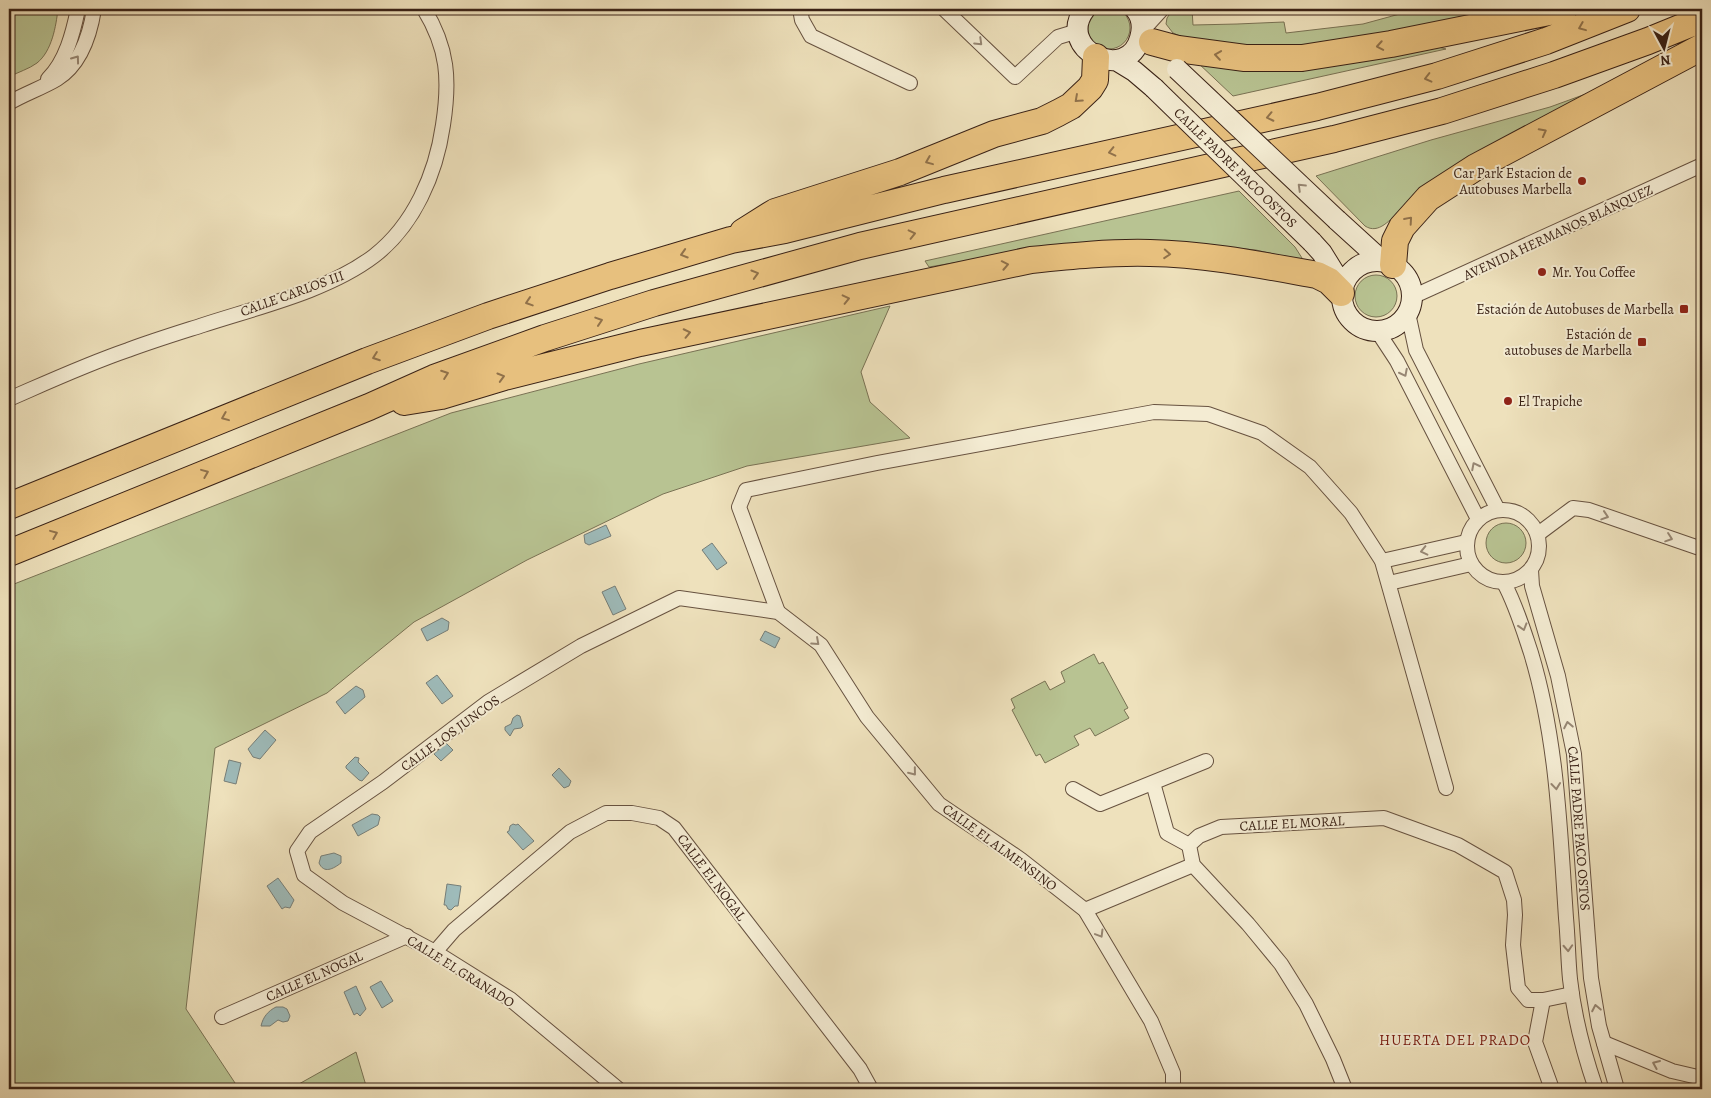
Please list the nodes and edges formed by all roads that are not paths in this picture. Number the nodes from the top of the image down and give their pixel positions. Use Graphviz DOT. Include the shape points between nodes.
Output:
graph roads {
  1 [pos="78,9"];
  2 [pos="94,9"];
  3 [pos="424,9"];
  4 [pos="800,9"];
  5 [pos="944,9"];
  6 [pos="1135,9"];
  7 [pos="1162,9"];
  8 [pos="1564,9"];
  9 [pos="1627,9"];
  10 [pos="1081,16"];
  11 [pos="1702,19"];
  12 [pos="74,26"];
  13 [pos="89,33"];
  14 [pos="1147,36"];
  15 [pos="1702,47"];
  16 [pos="1106,58"];
  17 [pos="910,82"];
  18 [pos="38,88"];
  19 [pos="9,103"];
  20 [pos="1702,165"];
  21 [pos="731,240"];
  22 [pos="1387,263"];
  23 [pos="1342,290"];
  24 [pos="1410,305"];
  25 [pos="1378,332"];
  26 [pos="9,399"];
  27 [pos="369,407"];
  28 [pos="9,506"];
  29 [pos="1498,510"];
  30 [pos="1478,519"];
  31 [pos="1538,534"];
  32 [pos="1466,542"];
  33 [pos="1702,549"];
  34 [pos="9,553"];
  35 [pos="1382,561"];
  36 [pos="1471,564"];
  37 [pos="1531,570"];
  38 [pos="1389,583"];
  39 [pos="1504,583"];
  40 [pos="679,598"];
  41 [pos="778,612"];
  42 [pos="1206,761"];
  43 [pos="1153,783"];
  44 [pos="1446,788"];
  45 [pos="1073,789"];
  46 [pos="1189,845"];
  47 [pos="1192,865"];
  48 [pos="343,903"];
  49 [pos="1085,910"];
  50 [pos="407,936"];
  51 [pos="435,952"];
  52 [pos="1572,994"];
  53 [pos="1543,1000"];
  54 [pos="222,1017"];
  55 [pos="1604,1043"];
  56 [pos="1702,1078"];
  57 [pos="618,1089"];
  58 [pos="871,1089"];
  59 [pos="1173,1089"];
  60 [pos="1345,1089"];
  61 [pos="1552,1089"];
  62 [pos="1596,1089"];
  63 [pos="1618,1089"];
  1 -- 12 [label="street"];
  2 -- 13 [label="street"];
  3 -- 26 [label="street, CALLE CARLOS III" via="443,47 446,68 441,140 422,195 413,212 386,245 353,270 310,289 127,350"];
  4 -- 17 [label="street" via="811,36"];
  5 -- 10 [label="street, one-way" via="1015,77"];
  6 -- 14 [label="main road"];
  7 -- 14 [label="street"];
  8 -- 14 [label="highway, one-way" via="1391,44 1302,58 1245,58 1178,49"];
  9 -- 21 [label="highway, one-way" via="1546,42 1437,76 1317,107"];
  10 -- 16 [label="main road, CALLE PADRE PACO OSTOS" via="1081,42 1087,50"];
  27 -- 11 [label="highway, one-way" via="434,378 654,303 869,244 1334,139 1442,111 1554,76"];
  12 -- 13 [label="street" via="81,35"];
  12 -- 18 [label="street" via="61,62"];
  18 -- 13 [label="street, one-way" via="58,78 72,65"];
  14 -- 16 [label="main road" via="1126,56"];
  22 -- 14 [label="main road, one-way, bridge" via="1177,69"];
  22 -- 15 [label="highway, one-way" via="1402,227 1428,198 1476,167"];
  16 -- 21 [label="highway, one-way" via="1090,88 1071,106 1042,121 994,134 900,172 775,212"];
  16 -- 23 [label="main road, CALLE PADRE PACO OSTOS, bridge" via="1134,71 1154,88 1312,242 1322,253"];
  18 -- 19 [label="street"];
  20 -- 24 [label="street, AVENIDA HERMANOS BLÁNQUEZ"];
  21 -- 28 [label="highway, one-way" via="479,319 247,408"];
  22 -- 23 [label="main road" via="1360,265 1344,281"];
  22 -- 24 [label="main road" via="1402,272 1408,281"];
  23 -- 25 [label="main road" via="1342,305 1347,316 1360,328"];
  27 -- 23 [label="highway, one-way" via="440,396 640,343 1031,260 1149,253 1222,258 1317,275"];
  24 -- 25 [label="main road" via="1400,323"];
  29 -- 24 [label="street, one-way" via="1416,350"];
  25 -- 30 [label="street, one-way" via="1397,361"];
  34 -- 27 [label="highway, one-way"];
  29 -- 30 [label="street"];
  29 -- 31 [label="street" via="1513,510 1526,517"];
  30 -- 32 [label="street"];
  31 -- 33 [label="street, one-way" via="1574,508 1589,510"];
  31 -- 37 [label="street" via="1538,559"];
  32 -- 35 [label="street, one-way"];
  32 -- 36 [label="street"];
  35 -- 38 [label="street"];
  35 -- 41 [label="street" via="1351,513 1310,467 1262,433 1208,414 1154,412 746,490 739,507"];
  36 -- 38 [label="street"];
  36 -- 39 [label="street" via="1485,578"];
  37 -- 39 [label="street"];
  55 -- 37 [label="street, CALLE PADRE PACO OSTOS, one-way" via="1591,978 1574,754 1558,676 1532,586"];
  38 -- 44 [label="street"];
  39 -- 52 [label="street, CALLE PADRE PACO OSTOS, one-way" via="1521,620 1549,730"];
  40 -- 41 [label="street, CALLE EL ALMENSINO"];
  40 -- 48 [label="street, CALLE LOS JUNCOS" via="581,646 488,702 383,782 310,832 297,851 304,875"];
  41 -- 49 [label="street, CALLE EL ALMENSINO, one-way" via="821,645 867,717 939,804 1020,858"];
  42 -- 43 [label="street"];
  43 -- 45 [label="street" via="1100,804"];
  43 -- 46 [label="street" via="1167,833"];
  46 -- 47 [label="street"];
  46 -- 53 [label="street, CALLE EL MORAL" via="1221,827 1384,818 1458,845 1505,872 1514,900 1513,945 1518,988 1528,1000"];
  47 -- 49 [label="street"];
  47 -- 60 [label="street" via="1281,964 1306,1004"];
  48 -- 50 [label="street, CALLE EL GRANADO"];
  49 -- 59 [label="street, CALLE EL ALMENSINO, one-way" via="1151,1020 1173,1073"];
  50 -- 51 [label="street, CALLE EL GRANADO"];
  50 -- 54 [label="street, CALLE EL NOGAL"];
  51 -- 57 [label="street, CALLE EL GRANADO" via="510,999"];
  51 -- 58 [label="street, CALLE EL NOGAL" via="454,930 570,832 606,813 659,818 674,828 860,1069"];
  52 -- 53 [label="street"];
  52 -- 62 [label="street, CALLE PADRE PACO OSTOS"];
  53 -- 61 [label="street" via="1535,1042"];
  56 -- 55 [label="street, one-way" via="1672,1071"];
  55 -- 63 [label="street, CALLE PADRE PACO OSTOS"];
}
